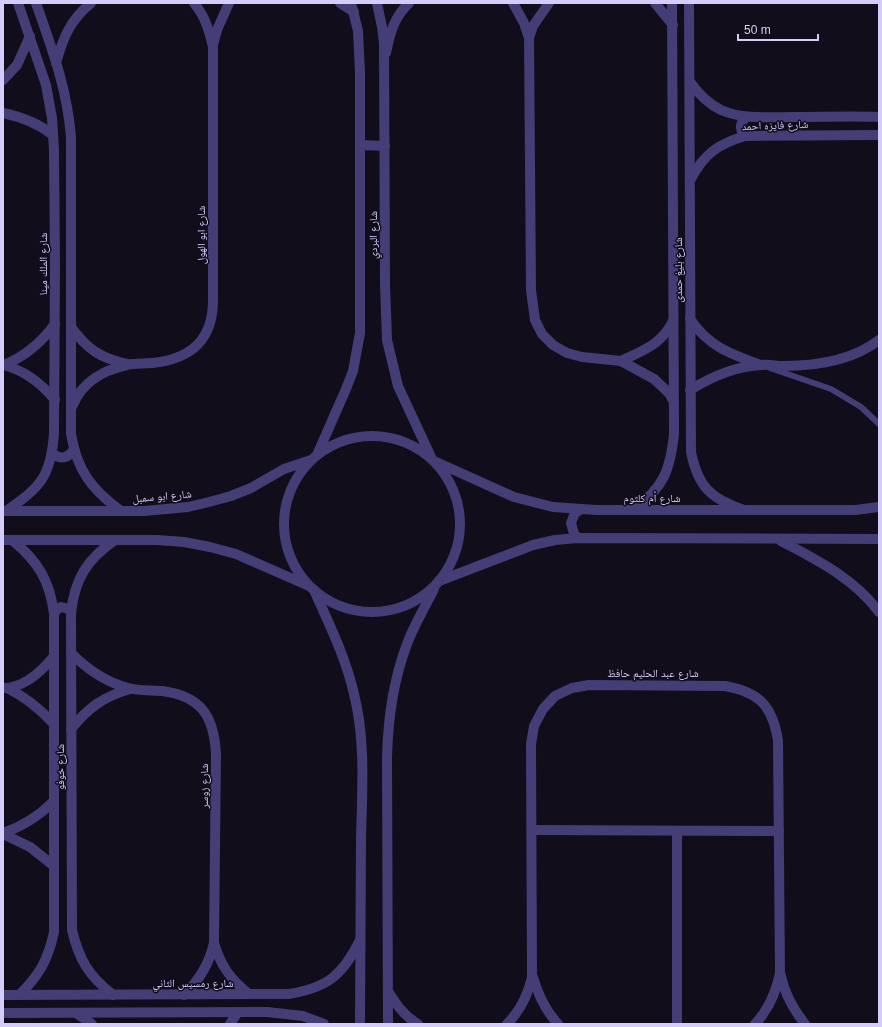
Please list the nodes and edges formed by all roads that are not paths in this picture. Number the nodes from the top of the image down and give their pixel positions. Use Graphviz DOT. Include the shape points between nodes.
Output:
graph roads {
  1 [pos="18,3"];
  2 [pos="36,3"];
  3 [pos="90,3"];
  4 [pos="194,3"];
  5 [pos="229,3"];
  6 [pos="340,3"];
  7 [pos="377,3"];
  8 [pos="409,3"];
  9 [pos="513,3"];
  10 [pos="549,3"];
  11 [pos="655,3"];
  12 [pos="672,3"];
  13 [pos="697,3"];
  14 [pos="690,7"];
  15 [pos="352,8"];
  16 [pos="672,25"];
  17 [pos="30,36"];
  18 [pos="529,38"];
  19 [pos="213,46"];
  20 [pos="385,60"];
  21 [pos="56,63"];
  22 [pos="3,80"];
  23 [pos="690,82"];
  24 [pos="3,113"];
  25 [pos="877,115"];
  26 [pos="746,116"];
  27 [pos="53,135"];
  28 [pos="879,135"];
  29 [pos="745,136"];
  30 [pos="360,145"];
  31 [pos="385,146"];
  32 [pos="690,181"];
  33 [pos="673,217"];
  34 [pos="690,217"];
  35 [pos="690,319"];
  36 [pos="673,321"];
  37 [pos="54,324"];
  38 [pos="71,326"];
  39 [pos="879,340"];
  40 [pos="621,361"];
  41 [pos="4,365"];
  42 [pos="129,365"];
  43 [pos="761,365"];
  44 [pos="690,390"];
  45 [pos="55,400"];
  46 [pos="674,402"];
  47 [pos="71,411"];
  48 [pos="879,424"];
  49 [pos="674,434"];
  50 [pos="690,434"];
  51 [pos="74,449"];
  52 [pos="53,454"];
  53 [pos="315,457"];
  54 [pos="433,459"];
  55 [pos="879,507"];
  56 [pos="580,510"];
  57 [pos="634,510"];
  58 [pos="744,510"];
  59 [pos="4,511"];
  60 [pos="121,511"];
  61 [pos="578,538"];
  62 [pos="879,539"];
  63 [pos="8,540"];
  64 [pos="114,540"];
  65 [pos="779,540"];
  66 [pos="437,583"];
  67 [pos="313,589"];
  68 [pos="879,612"];
  69 [pos="54,614"];
  70 [pos="71,614"];
  71 [pos="71,653"];
  72 [pos="54,656"];
  73 [pos="5,688"];
  74 [pos="130,689"];
  75 [pos="54,724"];
  76 [pos="71,729"];
  77 [pos="54,801"];
  78 [pos="532,830"];
  79 [pos="677,831"];
  80 [pos="779,831"];
  81 [pos="3,833"];
  82 [pos="54,866"];
  83 [pos="54,914"];
  84 [pos="72,914"];
  85 [pos="360,940"];
  86 [pos="214,943"];
  87 [pos="780,973"];
  88 [pos="532,977"];
  89 [pos="388,991"];
  90 [pos="249,994"];
  91 [pos="266,994"];
  92 [pos="3,995"];
  93 [pos="18,995"];
  94 [pos="113,995"];
  95 [pos="184,995"];
  96 [pos="238,1012"];
  97 [pos="267,1012"];
  98 [pos="3,1013"];
  99 [pos="76,1013"];
  100 [pos="92,1024"];
  101 [pos="230,1024"];
  102 [pos="324,1024"];
  103 [pos="360,1024"];
  104 [pos="388,1024"];
  105 [pos="418,1024"];
  106 [pos="507,1024"];
  107 [pos="558,1024"];
  108 [pos="677,1024"];
  109 [pos="755,1024"];
  110 [pos="805,1024"];
  1 -- 17 [label="street, شارع الملك مينا"];
  2 -- 21 [label="street"];
  3 -- 21 [label="street" via="70,26"];
  4 -- 19 [label="street, شارع ابو الهول" via="204,17"];
  5 -- 19 [label="street, شارع ابو الهول"];
  6 -- 15 [label="street"];
  7 -- 20 [label="street, شارع البردي"];
  8 -- 20 [label="street" via="396,19"];
  9 -- 18 [label="street"];
  10 -- 18 [label="street"];
  11 -- 16 [label="street"];
  12 -- 16 [label="street, شارع بليغ حمدى"];
  13 -- 14 [label="street"];
  14 -- 23 [label="street, شارع بليغ حمدى"];
  15 -- 30 [label="street, شارع البردي" via="359,49"];
  16 -- 33 [label="street, شارع بليغ حمدى"];
  17 -- 22 [label="street" via="18,65"];
  17 -- 27 [label="street, شارع الملك مينا" via="50,102"];
  18 -- 40 [label="street" via="531,290 535,320 542,334 553,345 567,353 582,358"];
  19 -- 42 [label="street, شارع ابو الهول" via="213,306 210,325 204,338 182,356 169,361"];
  20 -- 31 [label="street, شارع البردي"];
  21 -- 38 [label="street" via="66,99 71,137"];
  23 -- 26 [label="street, شارع فايزه احمد" via="698,93 720,110"];
  23 -- 32 [label="street, شارع بليغ حمدى"];
  24 -- 27 [label="street" via="29,120 44,127"];
  25 -- 26 [label="street, شارع فايزه احمد"];
  26 -- 29 [label="street" via="741,128"];
  27 -- 37 [label="street, شارع الملك مينا"];
  28 -- 29 [label="street, شارع فايزه احمد"];
  29 -- 32 [label="street, شارع فايزه احمد" via="718,147 706,156"];
  30 -- 31 [label="street"];
  30 -- 53 [label="street, شارع البردي" via="360,333 353,371"];
  31 -- 54 [label="street, شارع البردي" via="385,285 388,340 398,386"];
  32 -- 34 [label="street, شارع بليغ حمدى"];
  33 -- 34 [label="street"];
  33 -- 36 [label="street, شارع بليغ حمدى"];
  34 -- 35 [label="street, شارع بليغ حمدى"];
  35 -- 43 [label="street" via="698,330 717,346"];
  35 -- 44 [label="street, شارع بليغ حمدى"];
  36 -- 40 [label="street" via="669,330 656,344"];
  36 -- 46 [label="street, شارع بليغ حمدى"];
  37 -- 41 [label="street" via="38,344"];
  37 -- 45 [label="street, شارع الملك مينا"];
  38 -- 42 [label="street, شارع ابو الهول" via="81,341 95,353 111,361"];
  38 -- 47 [label="street"];
  39 -- 43 [label="street" via="849,357 828,362"];
  40 -- 46 [label="street" via="654,379 669,393"];
  41 -- 45 [label="street" via="38,382"];
  42 -- 47 [label="street, شارع ابو الهول" via="98,375 77,396"];
  43 -- 44 [label="street" via="725,373"];
  43 -- 48 [label="lane" via="831,389 861,407"];
  44 -- 50 [label="street, شارع بليغ حمدى"];
  45 -- 52 [label="street, شارع الملك مينا"];
  46 -- 49 [label="street, شارع بليغ حمدى"];
  47 -- 51 [label="street"];
  49 -- 50 [label="street" via="680,438"];
  49 -- 57 [label="street, شارع بليغ حمدى" via="668,468 660,485"];
  50 -- 58 [label="street, شارع بليغ حمدى" via="694,469 702,483 713,496 728,505"];
  51 -- 52 [label="street" via="70,455 63,458"];
  51 -- 60 [label="street" via="78,463 95,489"];
  52 -- 59 [label="street, شارع الملك مينا" via="42,481 32,492"];
  53 -- 54 [label="street" via="348,439 375,435 396,438 415,446"];
  53 -- 60 [label="street, شارع ابو سمبل" via="284,469 251,488 209,502 167,510"];
  53 -- 67 [label="street" via="300,474 290,493 285,512 285,533 289,553 298,571"];
  54 -- 56 [label="street, شارع أم كلثوم" via="514,497 553,508"];
  54 -- 66 [label="street" via="453,488 460,520 455,552"];
  55 -- 58 [label="street, شارع أم كلثوم" via="855,510"];
  56 -- 57 [label="street, شارع أم كلثوم"];
  56 -- 61 [label="street" via="571,523"];
  57 -- 58 [label="street, شارع أم كلثوم"];
  59 -- 60 [label="street, شارع ابو سمبل"];
  61 -- 65 [label="street"];
  61 -- 66 [label="street" via="533,545"];
  62 -- 65 [label="street"];
  63 -- 64 [label="street"];
  63 -- 69 [label="street, شارع خوفو" via="34,560 42,572 50,592"];
  64 -- 67 [label="street" via="157,540 210,547 261,564"];
  64 -- 70 [label="street, شارع خوفو" via="97,554 83,571 77,584"];
  65 -- 68 [label="street" via="839,573"];
  66 -- 67 [label="street" via="421,597 404,606 386,611 366,612 330,601"];
  66 -- 89 [label="street" via="407,644 396,678 389,717"];
  67 -- 85 [label="street" via="348,671 359,718 362,742"];
  69 -- 70 [label="street" via="59,608 64,607 69,609"];
  69 -- 72 [label="street, شارع خوفو"];
  70 -- 71 [label="street, شارع خوفو"];
  71 -- 74 [label="street, شارع زوسر" via="98,676"];
  71 -- 76 [label="street, شارع خوفو"];
  72 -- 73 [label="street" via="35,676 23,683"];
  72 -- 75 [label="street, شارع خوفو"];
  73 -- 75 [label="street" via="33,703"];
  74 -- 76 [label="street, شارع زوسر" via="112,694 97,703"];
  74 -- 86 [label="street, شارع زوسر" via="162,691 191,700 201,708 213,729 216,754"];
  75 -- 77 [label="street, شارع خوفو"];
  76 -- 84 [label="street, شارع خوفو"];
  77 -- 81 [label="street" via="30,821"];
  77 -- 82 [label="street, شارع خوفو"];
  78 -- 79 [label="street"];
  78 -- 80 [label="street, شارع عبد الحليم حافظ" via="531,744 534,726 543,709 555,696 589,684 725,686 742,689 756,697 768,709 776,724"];
  78 -- 88 [label="street, شارع عبد الحليم حافظ"];
  79 -- 80 [label="street"];
  79 -- 108 [label="street"];
  80 -- 87 [label="street, شارع عبد الحليم حافظ"];
  81 -- 82 [label="street" via="30,846"];
  82 -- 83 [label="street, شارع خوفو"];
  83 -- 84 [label="street" via="65,917"];
  83 -- 93 [label="street, شارع خوفو" via="54,932 46,960 30,985"];
  84 -- 94 [label="street, شارع خوفو" via="72,930 82,960 90,974"];
  85 -- 91 [label="street, شارع رمسيس الثاني" via="352,957 340,972 324,984 307,991"];
  85 -- 103 [label="street"];
  86 -- 90 [label="street, شارع زوسر" via="227,972"];
  86 -- 95 [label="street, شارع زوسر" via="211,958 204,972"];
  87 -- 109 [label="street, شارع عبد الحليم حافظ" via="772,1002"];
  87 -- 110 [label="street, شارع عبد الحليم حافظ" via="789,1001"];
  88 -- 106 [label="street, شارع عبد الحليم حافظ" via="523,1004"];
  88 -- 107 [label="street, شارع عبد الحليم حافظ" via="542,1003"];
  89 -- 104 [label="street"];
  89 -- 105 [label="street" via="398,1007"];
  90 -- 91 [label="street, شارع رمسيس الثاني"];
  90 -- 95 [label="street, شارع رمسيس الثاني"];
  91 -- 97 [label="street" via="272,1001"];
  92 -- 93 [label="street, شارع رمسيس الثاني"];
  93 -- 94 [label="street, شارع رمسيس الثاني"];
  94 -- 95 [label="street, شارع رمسيس الثاني"];
  96 -- 97 [label="street"];
  96 -- 99 [label="street"];
  96 -- 101 [label="street"];
  97 -- 102 [label="street" via="303,1016"];
  98 -- 99 [label="street"];
  99 -- 100 [label="street"];
}
